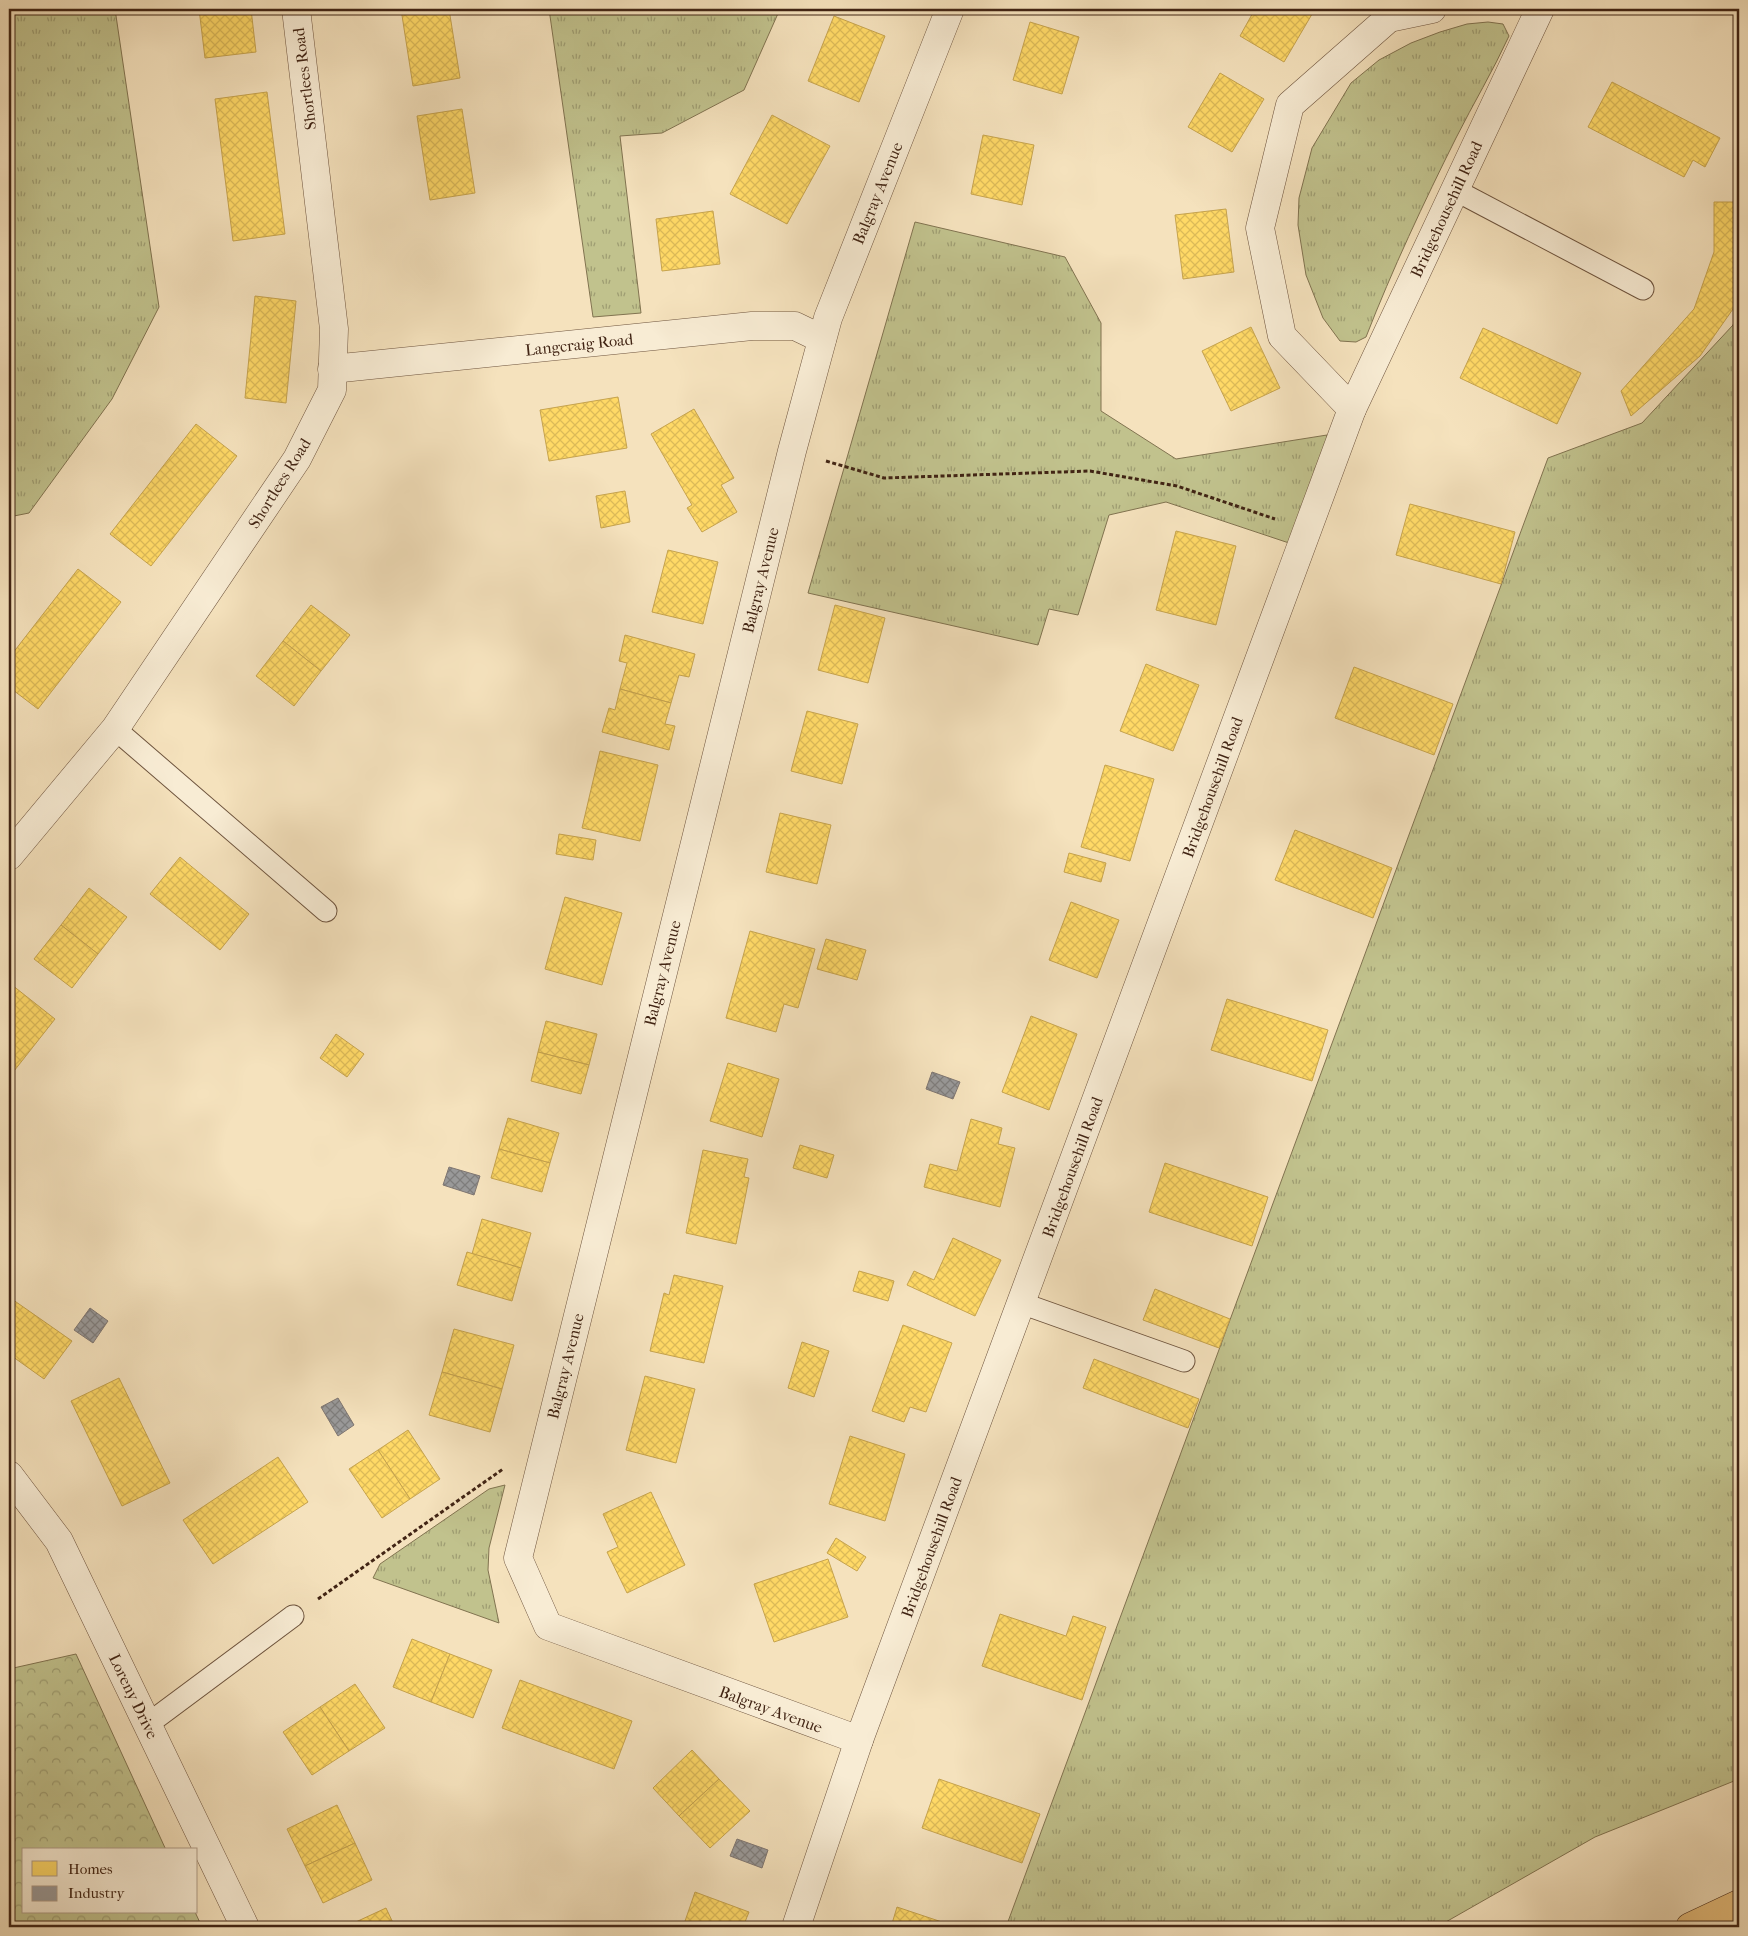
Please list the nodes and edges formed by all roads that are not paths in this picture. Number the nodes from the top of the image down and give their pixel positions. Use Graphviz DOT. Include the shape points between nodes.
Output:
graph roads {
  1 [pos="296,9"];
  2 [pos="950,9"];
  3 [pos="1432,9"];
  4 [pos="1540,9"];
  5 [pos="1454,190"];
  6 [pos="1644,288"];
  7 [pos="822,339"];
  8 [pos="332,369"];
  9 [pos="1352,409"];
  10 [pos="115,729"];
  11 [pos="9,856"];
  12 [pos="326,911"];
  13 [pos="1021,1303"];
  14 [pos="1184,1361"];
  15 [pos="9,1475"];
  16 [pos="293,1616"];
  17 [pos="148,1724"];
  18 [pos="859,1740"];
  19 [pos="1739,1904"];
  20 [pos="245,1927"];
  21 [pos="796,1927"];
  22 [pos="1690,1927"];
  1 -- 8 [label="street, Shortlees Road" via="334,329"];
  2 -- 7 [label="street, Balgray Avenue"];
  3 -- 9 [label="street" via="1389,18 1290,105 1260,228 1282,336"];
  4 -- 5 [label="street, Bridgehousehill Road"];
  5 -- 6 [label="lane"];
  5 -- 9 [label="street, Bridgehousehill Road"];
  7 -- 8 [label="street, Langcraig Road" via="795,326 752,326"];
  7 -- 18 [label="street, Balgray Avenue" via="518,1558 548,1626"];
  8 -- 10 [label="street, Shortlees Road" via="332,390 297,459"];
  9 -- 13 [label="street, Bridgehousehill Road"];
  10 -- 11 [label="street, Shortlees Road"];
  10 -- 12 [label="lane"];
  13 -- 14 [label="lane"];
  13 -- 18 [label="street, Bridgehousehill Road"];
  15 -- 17 [label="street, Loreny Drive" via="58,1541"];
  16 -- 17 [label="lane"];
  17 -- 20 [label="street, Loreny Drive"];
  18 -- 21 [label="street, Bridgehousehill Road"];
  19 -- 22 [label="highway"];
}
